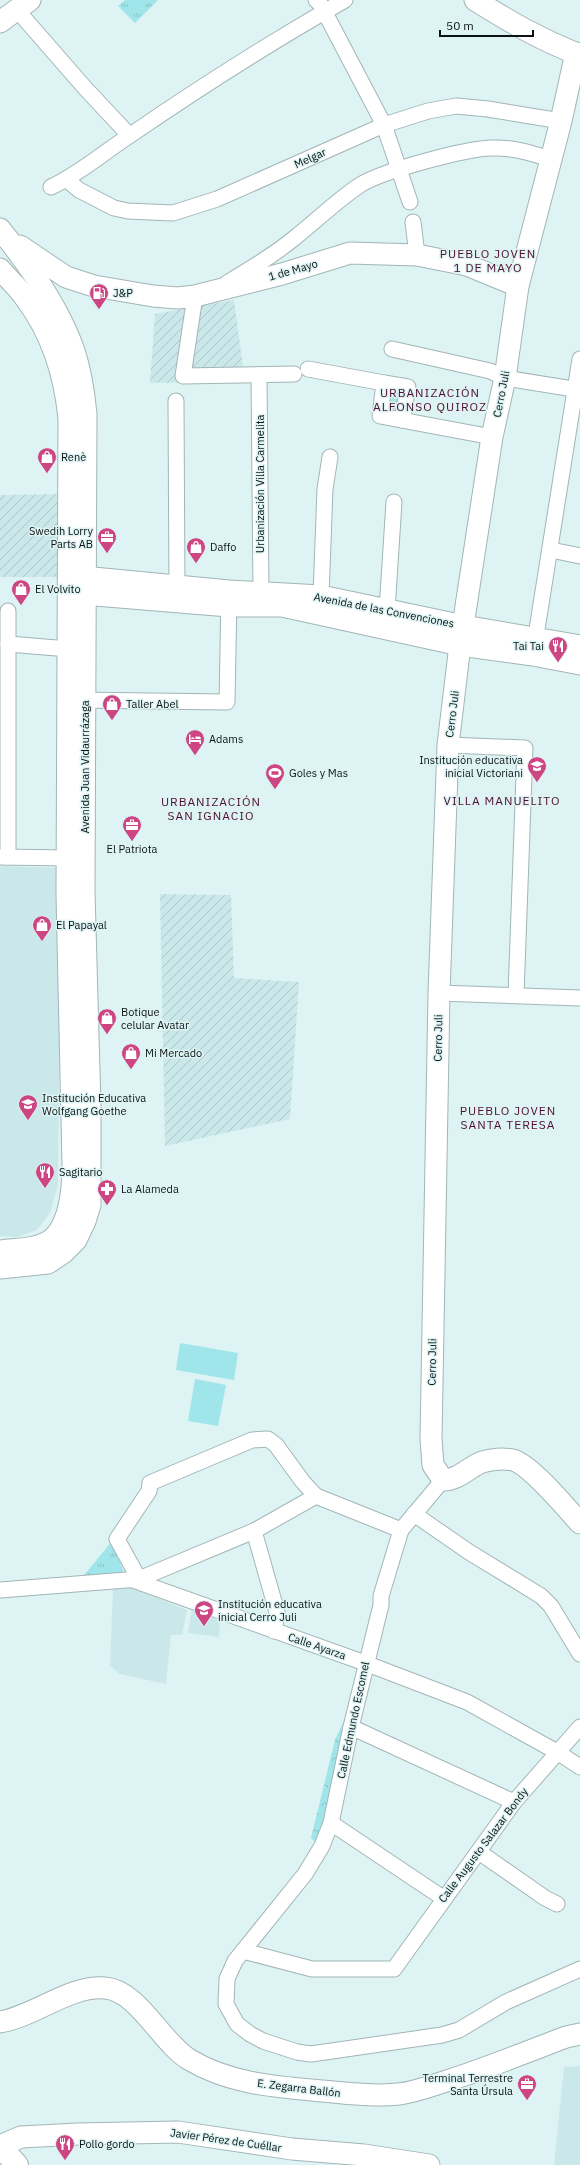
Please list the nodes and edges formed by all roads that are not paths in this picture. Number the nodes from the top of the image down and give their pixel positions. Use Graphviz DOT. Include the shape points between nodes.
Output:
graph roads {
  1 [pos="345,0"];
  2 [pos="475,0"];
  3 [pos="23,5"];
  4 [pos="321,6"];
  5 [pos="0,22"];
  6 [pos="578,54"];
  7 [pos="561,122"];
  8 [pos="384,125"];
  9 [pos="129,135"];
  10 [pos="550,159"];
  11 [pos="400,170"];
  12 [pos="67,180"];
  13 [pos="51,187"];
  14 [pos="410,202"];
  15 [pos="414,222"];
  16 [pos="2,231"];
  17 [pos="417,255"];
  18 [pos="2,271"];
  19 [pos="66,277"];
  20 [pos="37,281"];
  21 [pos="518,286"];
  22 [pos="217,289"];
  23 [pos="195,296"];
  24 [pos="53,304"];
  25 [pos="392,349"];
  26 [pos="580,359"];
  27 [pos="259,375"];
  28 [pos="505,378"];
  29 [pos="384,383"];
  30 [pos="578,389"];
  31 [pos="176,401"];
  32 [pos="402,420"];
  33 [pos="492,437"];
  34 [pos="330,457"];
  35 [pos="394,502"];
  36 [pos="550,550"];
  37 [pos="580,556"];
  38 [pos="77,585"];
  39 [pos="261,592"];
  40 [pos="177,594"];
  41 [pos="229,598"];
  42 [pos="318,604"];
  43 [pos="387,610"];
  44 [pos="8,612"];
  45 [pos="462,635"];
  46 [pos="8,644"];
  47 [pos="534,646"];
  48 [pos="580,646"];
  49 [pos="69,649"];
  50 [pos="580,664"];
  51 [pos="77,700"];
  52 [pos="448,744"];
  53 [pos="4,857"];
  54 [pos="68,858"];
  55 [pos="439,993"];
  56 [pos="516,995"];
  57 [pos="580,998"];
  58 [pos="0,1250"];
  59 [pos="0,1268"];
  60 [pos="443,1480"];
  61 [pos="316,1496"];
  62 [pos="414,1514"];
  63 [pos="580,1523"];
  64 [pos="401,1530"];
  65 [pos="254,1531"];
  66 [pos="136,1580"];
  67 [pos="0,1590"];
  68 [pos="274,1631"];
  69 [pos="580,1654"];
  70 [pos="365,1663"];
  71 [pos="351,1727"];
  72 [pos="580,1727"];
  73 [pos="557,1752"];
  74 [pos="580,1767"];
  75 [pos="514,1802"];
  76 [pos="331,1823"];
  77 [pos="479,1852"];
  78 [pos="443,1898"];
  79 [pos="557,1904"];
  80 [pos="243,1951"];
  81 [pos="580,1969"];
  82 [pos="0,2022"];
  83 [pos="580,2034"];
  84 [pos="0,2146"];
  85 [pos="17,2165"];
  86 [pos="429,2165"];
  1 -- 4 [label="street"];
  2 -- 6 [label="street" via="517,27"];
  3 -- 5 [label="street"];
  3 -- 9 [label="street" via="85,88"];
  4 -- 8 [label="street"];
  4 -- 9 [label="street"];
  6 -- 7 [label="street, Cerro Juli"];
  7 -- 8 [label="street, Melgar" via="456,106 428,111"];
  7 -- 10 [label="street, Cerro Juli"];
  8 -- 11 [label="street"];
  8 -- 12 [label="street, Melgar" via="217,198 174,214 114,208 79,190"];
  9 -- 12 [label="street"];
  10 -- 11 [label="street" via="521,150 491,148"];
  10 -- 21 [label="street, Cerro Juli"];
  11 -- 14 [label="street"];
  11 -- 22 [label="street" via="362,184 326,210 292,240"];
  12 -- 13 [label="street"];
  15 -- 17 [label="street"];
  16 -- 19 [label="street, 1 de Mayo" via="43,263"];
  16 -- 20 [label="street, Avenida Juan Vidaurrázaga"];
  17 -- 21 [label="street, 1 de Mayo" via="467,265"];
  17 -- 22 [label="street, 1 de Mayo" via="350,253 282,274"];
  18 -- 20 [label="street, 1 de Mayo" via="29,283"];
  18 -- 38 [label="street, Avenida Juan Vidaurrázaga" via="26,299 44,329 66,390"];
  19 -- 20 [label="street, 1 de Mayo"];
  19 -- 23 [label="street, 1 de Mayo" via="130,293 178,298"];
  19 -- 24 [label="street" via="51,289"];
  20 -- 24 [label="street, Avenida Juan Vidaurrázaga"];
  21 -- 28 [label="street, Cerro Juli"];
  22 -- 23 [label="street, 1 de Mayo"];
  23 -- 27 [label="street" via="183,376"];
  24 -- 38 [label="street, Avenida Juan Vidaurrázaga" via="74,352 83,386 86,414"];
  25 -- 28 [label="street" via="490,371"];
  26 -- 30 [label="street"];
  27 -- 29 [label="street" via="301,372"];
  27 -- 39 [label="street, Urbanización Villa Carmelita"];
  28 -- 30 [label="street"];
  28 -- 33 [label="street, Cerro Juli"];
  29 -- 32 [label="street" via="380,416"];
  29 -- 32 [label="street" via="408,387"];
  30 -- 36 [label="street"];
  31 -- 40 [label="street"];
  32 -- 33 [label="street"];
  33 -- 45 [label="street, Cerro Juli"];
  34 -- 42 [label="street" via="325,489"];
  35 -- 43 [label="street"];
  36 -- 37 [label="street"];
  36 -- 47 [label="street"];
  38 -- 40 [label="street, Avenida de las Convenciones"];
  38 -- 49 [label="street, Avenida Juan Vidaurrázaga"];
  38 -- 51 [label="street, Avenida Juan Vidaurrázaga"];
  39 -- 41 [label="street, Avenida de las Convenciones"];
  39 -- 42 [label="street, Avenida de las Convenciones"];
  40 -- 41 [label="street, Avenida de las Convenciones"];
  41 -- 42 [label="street, Avenida de las Convenciones" via="282,606"];
  41 -- 51 [label="street" via="227,702"];
  42 -- 43 [label="street, Avenida de las Convenciones"];
  42 -- 45 [label="street, Avenida de las Convenciones"];
  43 -- 45 [label="street, Avenida de las Convenciones"];
  44 -- 46 [label="street"];
  45 -- 47 [label="street, Avenida de las Convenciones"];
  45 -- 52 [label="street, Cerro Juli"];
  46 -- 49 [label="street"];
  46 -- 53 [label="street"];
  47 -- 48 [label="street, Avenida de las Convenciones"];
  47 -- 50 [label="street, Avenida de las Convenciones"];
  49 -- 51 [label="street, Avenida Juan Vidaurrázaga"];
  51 -- 54 [label="street, Avenida Juan Vidaurrázaga"];
  51 -- 59 [label="street, Avenida Juan Vidaurrázaga" via="90,1107 90,1205 76,1240 63,1253 48,1263"];
  52 -- 55 [label="street, Cerro Juli"];
  52 -- 56 [label="street" via="525,748"];
  53 -- 54 [label="street"];
  54 -- 58 [label="street, Avenida Juan Vidaurrázaga" via="73,1193 56,1236 45,1244"];
  55 -- 56 [label="street"];
  55 -- 60 [label="street, Cerro Juli" via="431,1451 433,1465"];
  56 -- 57 [label="street"];
  60 -- 62 [label="street, Calle Edmundo Escomel"];
  60 -- 63 [label="street" via="450,1480 482,1463 496,1459 514,1460 524,1466"];
  61 -- 64 [label="street"];
  61 -- 65 [label="street"];
  61 -- 66 [label="street" via="276,1445 268,1439 252,1440 150,1483 149,1491 117,1539"];
  62 -- 64 [label="street, Calle Edmundo Escomel"];
  62 -- 69 [label="street" via="469,1552 541,1596 551,1606"];
  64 -- 70 [label="street, Calle Edmundo Escomel" via="381,1596 381,1605"];
  65 -- 66 [label="street"];
  65 -- 68 [label="street" via="277,1612"];
  66 -- 67 [label="street"];
  66 -- 68 [label="street, Calle Ayarza"];
  68 -- 70 [label="street, Calle Ayarza"];
  70 -- 71 [label="street, Calle Edmundo Escomel"];
  70 -- 73 [label="street, Calle Ayarza" via="467,1702"];
  71 -- 75 [label="street"];
  71 -- 76 [label="street, Calle Edmundo Escomel"];
  72 -- 73 [label="street, Calle Augusto Salazar Bondy"];
  73 -- 74 [label="street, Calle Ayarza"];
  73 -- 75 [label="street, Calle Augusto Salazar Bondy"];
  75 -- 77 [label="street, Calle Augusto Salazar Bondy"];
  76 -- 78 [label="street"];
  76 -- 80 [label="street, Calle Edmundo Escomel" via="322,1846 305,1874"];
  77 -- 78 [label="street, Calle Augusto Salazar Bondy"];
  77 -- 79 [label="street"];
  78 -- 80 [label="street, Calle Augusto Salazar Bondy" via="394,1969 312,1969"];
  80 -- 81 [label="street, Calle Edmundo Escomel" via="227,1979 228,2012 250,2034 263,2041 311,2054 442,2036 459,2030 506,2002"];
  82 -- 83 [label="street, E. Zegarra Ballón" via="22,2017 77,1992 106,1988 116,1990 128,1998 179,2052 205,2068 233,2078 275,2086 361,2094 398,2094 412,2091 472,2073"];
  84 -- 85 [label="highway"];
  84 -- 86 [label="street, Javier Pérez de Cuéllar" via="21,2137 178,2132"];
}
